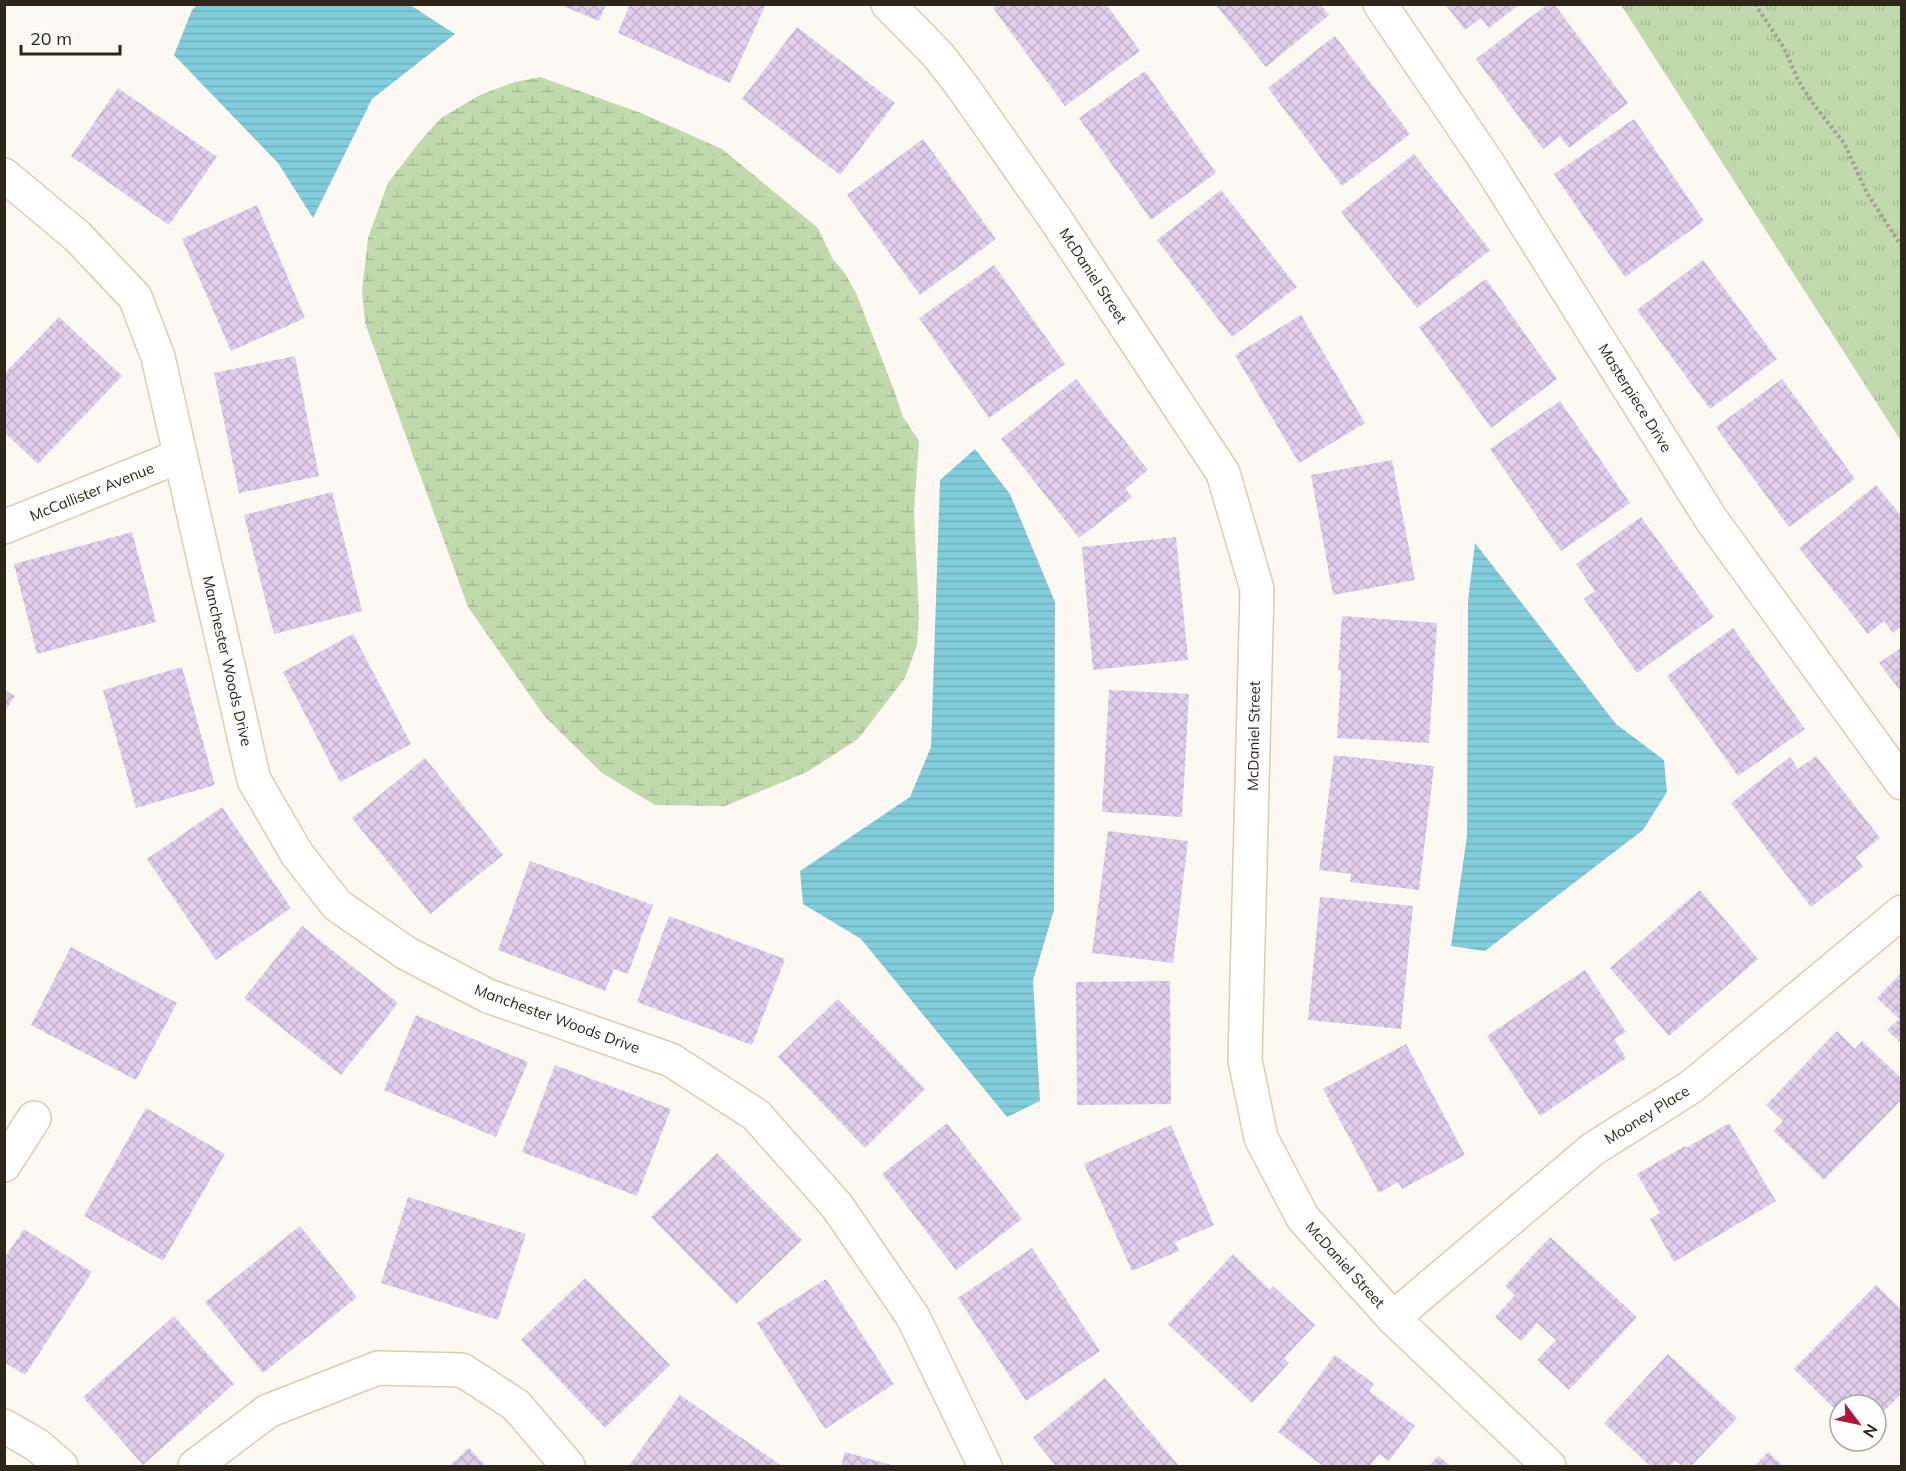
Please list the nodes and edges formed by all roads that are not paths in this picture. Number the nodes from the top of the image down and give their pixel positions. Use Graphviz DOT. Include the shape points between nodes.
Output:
graph roads {
  1 [pos="888,4"];
  2 [pos="1380,4"];
  3 [pos="4,176"];
  4 [pos="180,456"];
  5 [pos="4,527"];
  6 [pos="1902,783"];
  7 [pos="1902,912"];
  8 [pos="34,1118"];
  9 [pos="4,1165"];
  10 [pos="1393,1318"];
  11 [pos="4,1426"];
  12 [pos="60,1467"];
  13 [pos="195,1467"];
  14 [pos="568,1467"];
  15 [pos="986,1467"];
  16 [pos="1549,1467"];
  1 -- 10 [label="street, McDaniel Street" via="962,86 1056,220 1223,473 1257,589 1245,1060 1261,1138 1303,1218"];
  2 -- 6 [label="street, Masterpiece Drive" via="1489,165 1711,519"];
  3 -- 4 [label="street, Manchester Woods Drive" via="77,236 135,297 158,357"];
  4 -- 5 [label="street, McCallister Avenue"];
  4 -- 15 [label="street, Manchester Woods Drive" via="254,780 297,854 337,904 406,953 488,996 671,1060 756,1115 837,1206 913,1317"];
  7 -- 10 [label="street, Mooney Place" via="1691,1087 1593,1149"];
  8 -- 9 [label="street"];
  10 -- 16 [label="street, McDaniel Street"];
  11 -- 12 [label="street" via="37,1445"];
  13 -- 14 [label="street" via="268,1411 378,1368 462,1370 516,1405"];
}
